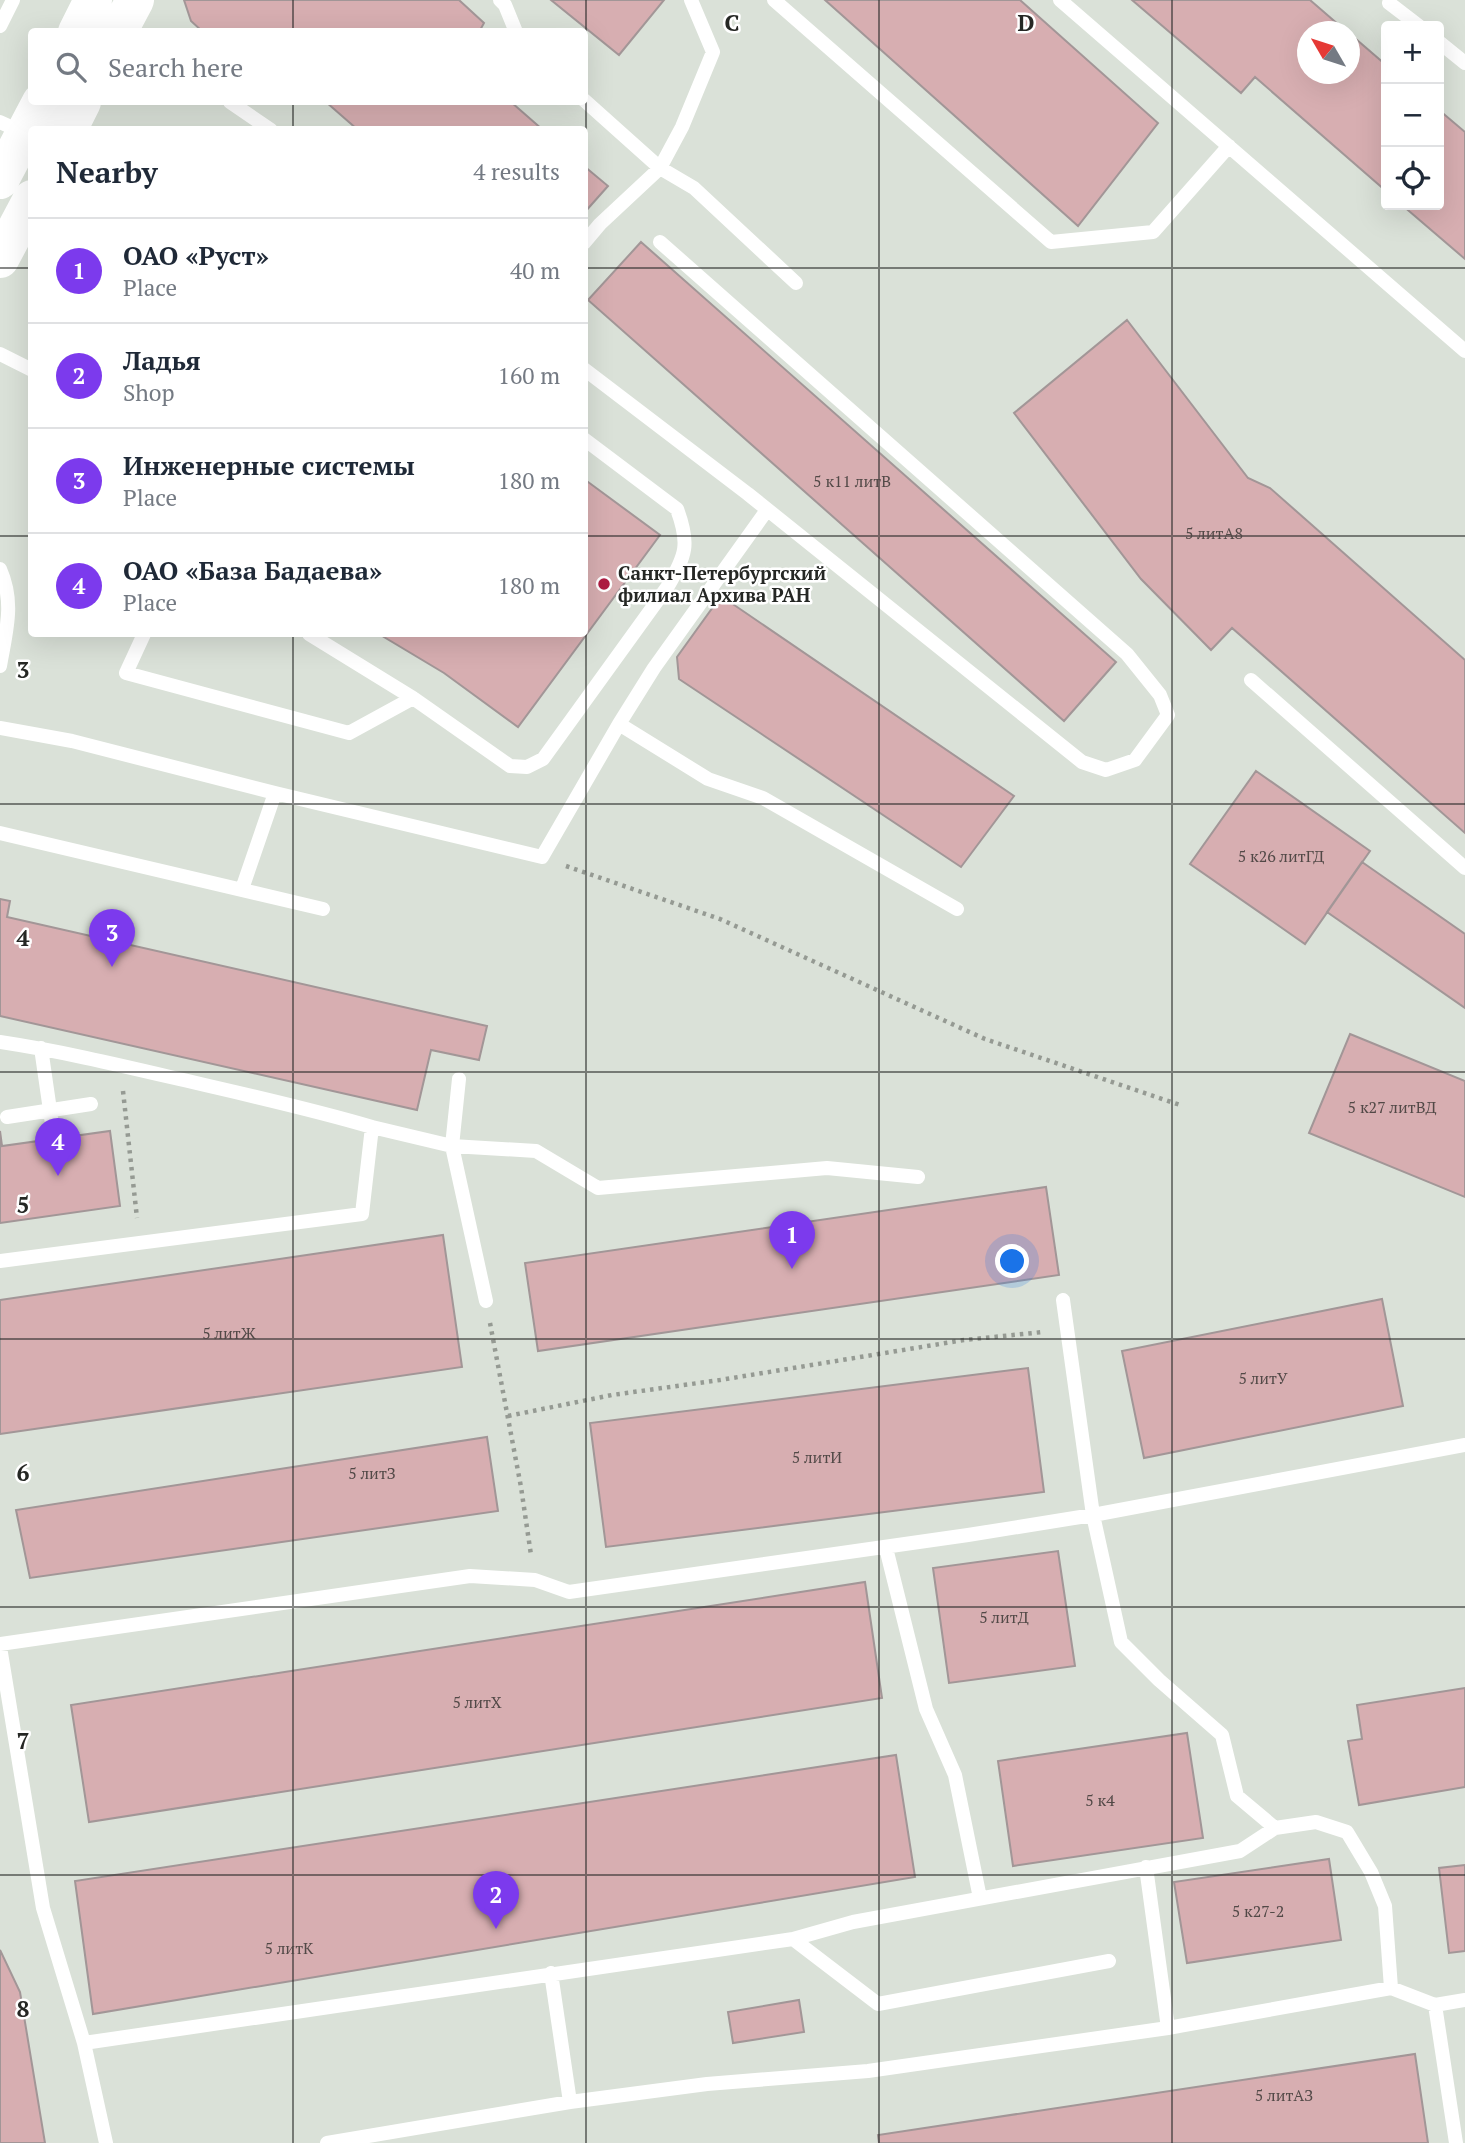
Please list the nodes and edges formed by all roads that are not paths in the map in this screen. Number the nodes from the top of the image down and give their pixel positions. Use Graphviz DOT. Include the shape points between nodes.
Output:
graph roads {
  1 [pos="13,0"];
  2 [pos="93,0"];
  3 [pos="135,0"];
  4 [pos="500,0"];
  5 [pos="691,0"];
  6 [pos="774,0"];
  7 [pos="1060,0"];
  8 [pos="1389,3"];
  9 [pos="1412,21"];
  10 [pos="0,26"];
  11 [pos="79,28"];
  12 [pos="120,28"];
  13 [pos="514,28"];
  14 [pos="1444,47"];
  15 [pos="1465,64"];
  16 [pos="588,104"];
  17 [pos="80,105"];
  18 [pos="234,105"];
  19 [pos="24,123"];
  20 [pos="70,126"];
  21 [pos="265,126"];
  22 [pos="1229,146"];
  23 [pos="660,168"];
  24 [pos="0,180"];
  25 [pos="28,206"];
  26 [pos="588,238"];
  27 [pos="660,242"];
  28 [pos="0,259"];
  29 [pos="796,284"];
  30 [pos="1465,351"];
  31 [pos="0,354"];
  32 [pos="28,368"];
  33 [pos="588,372"];
  34 [pos="588,442"];
  35 [pos="767,510"];
  36 [pos="0,569"];
  37 [pos="143,637"];
  38 [pos="314,637"];
  39 [pos="0,666"];
  40 [pos="1251,680"];
  41 [pos="413,698"];
  42 [pos="619,724"];
  43 [pos="0,728"];
  44 [pos="275,793"];
  45 [pos="0,833"];
  46 [pos="1465,868"];
  47 [pos="242,889"];
  48 [pos="323,909"];
  49 [pos="957,909"];
  50 [pos="0,1042"];
  51 [pos="41,1048"];
  52 [pos="459,1079"];
  53 [pos="91,1104"];
  54 [pos="7,1116"];
  55 [pos="51,1117"];
  56 [pos="372,1127"];
  57 [pos="452,1146"];
  58 [pos="918,1177"];
  59 [pos="0,1261"];
  60 [pos="1063,1300"];
  61 [pos="486,1301"];
  62 [pos="1465,1446"];
  63 [pos="1093,1515"];
  64 [pos="886,1548"];
  65 [pos="0,1645"];
  66 [pos="1275,1828"];
  67 [pos="1146,1867"];
  68 [pos="980,1898"];
  69 [pos="793,1939"];
  70 [pos="1109,1961"];
  71 [pos="551,1973"];
  72 [pos="1391,1988"];
  73 [pos="1465,2000"];
  74 [pos="1435,2005"];
  75 [pos="1168,2028"];
  76 [pos="83,2043"];
  77 [pos="570,2102"];
  78 [pos="106,2143"];
  79 [pos="327,2143"];
  80 [pos="1456,2143"];
  1 -- 10 [label="lane"];
  2 -- 11 [label="main road"];
  3 -- 12 [label="main road"];
  4 -- 13 [label="lane"];
  5 -- 23 [label="lane" via="713,52"];
  6 -- 22 [label="lane" via="1051,242 1153,232"];
  7 -- 22 [label="lane"];
  8 -- 9 [label="lane"];
  14 -- 15 [label="lane"];
  16 -- 23 [label="lane"];
  17 -- 20 [label="main road"];
  18 -- 21 [label="lane"];
  19 -- 24 [label="main road"];
  22 -- 30 [label="lane"];
  23 -- 26 [label="lane"];
  23 -- 29 [label="lane" via="694,188"];
  25 -- 28 [label="main road"];
  27 -- 35 [label="lane" via="1127,654 1160,695 1168,715 1135,760 1106,770 1082,762"];
  31 -- 32 [label="lane"];
  33 -- 35 [label="lane"];
  34 -- 41 [label="lane" via="677,509 685,541 682,561 668,586 543,759 527,767 510,766"];
  35 -- 42 [label="lane"];
  36 -- 39 [label="lane" via="9,588"];
  37 -- 41 [label="lane" via="126,673 349,733"];
  38 -- 41 [label="lane"];
  40 -- 46 [label="lane"];
  42 -- 44 [label="lane" via="542,857"];
  42 -- 49 [label="lane" via="708,779 763,798"];
  43 -- 44 [label="lane" via="72,741"];
  44 -- 47 [label="lane"];
  45 -- 47 [label="lane"];
  47 -- 48 [label="lane"];
  50 -- 51 [label="lane"];
  51 -- 55 [label="lane"];
  51 -- 56 [label="lane"];
  52 -- 57 [label="lane"];
  53 -- 55 [label="lane"];
  54 -- 55 [label="lane"];
  56 -- 57 [label="lane"];
  56 -- 59 [label="lane" via="362,1214"];
  57 -- 58 [label="lane" via="536,1151 598,1188 827,1168"];
  57 -- 61 [label="lane"];
  60 -- 63 [label="lane"];
  62 -- 63 [label="lane"];
  63 -- 64 [label="lane"];
  63 -- 66 [label="lane" via="1121,1642 1222,1735 1237,1796"];
  64 -- 65 [label="lane" via="569,1592 535,1580 470,1576"];
  64 -- 68 [label="lane" via="926,1709 955,1775"];
  65 -- 76 [label="lane" via="43,1908"];
  66 -- 67 [label="lane" via="1240,1851"];
  66 -- 72 [label="lane" via="1316,1822 1347,1832 1385,1906"];
  67 -- 68 [label="lane"];
  67 -- 75 [label="lane"];
  68 -- 69 [label="lane" via="853,1922"];
  69 -- 70 [label="lane" via="878,2004"];
  69 -- 71 [label="lane"];
  71 -- 76 [label="lane"];
  71 -- 77 [label="lane"];
  72 -- 74 [label="lane"];
  72 -- 75 [label="lane"];
  73 -- 74 [label="lane"];
  74 -- 80 [label="lane"];
  75 -- 77 [label="lane" via="868,2071 708,2084"];
  76 -- 78 [label="lane"];
  77 -- 79 [label="lane"];
}
